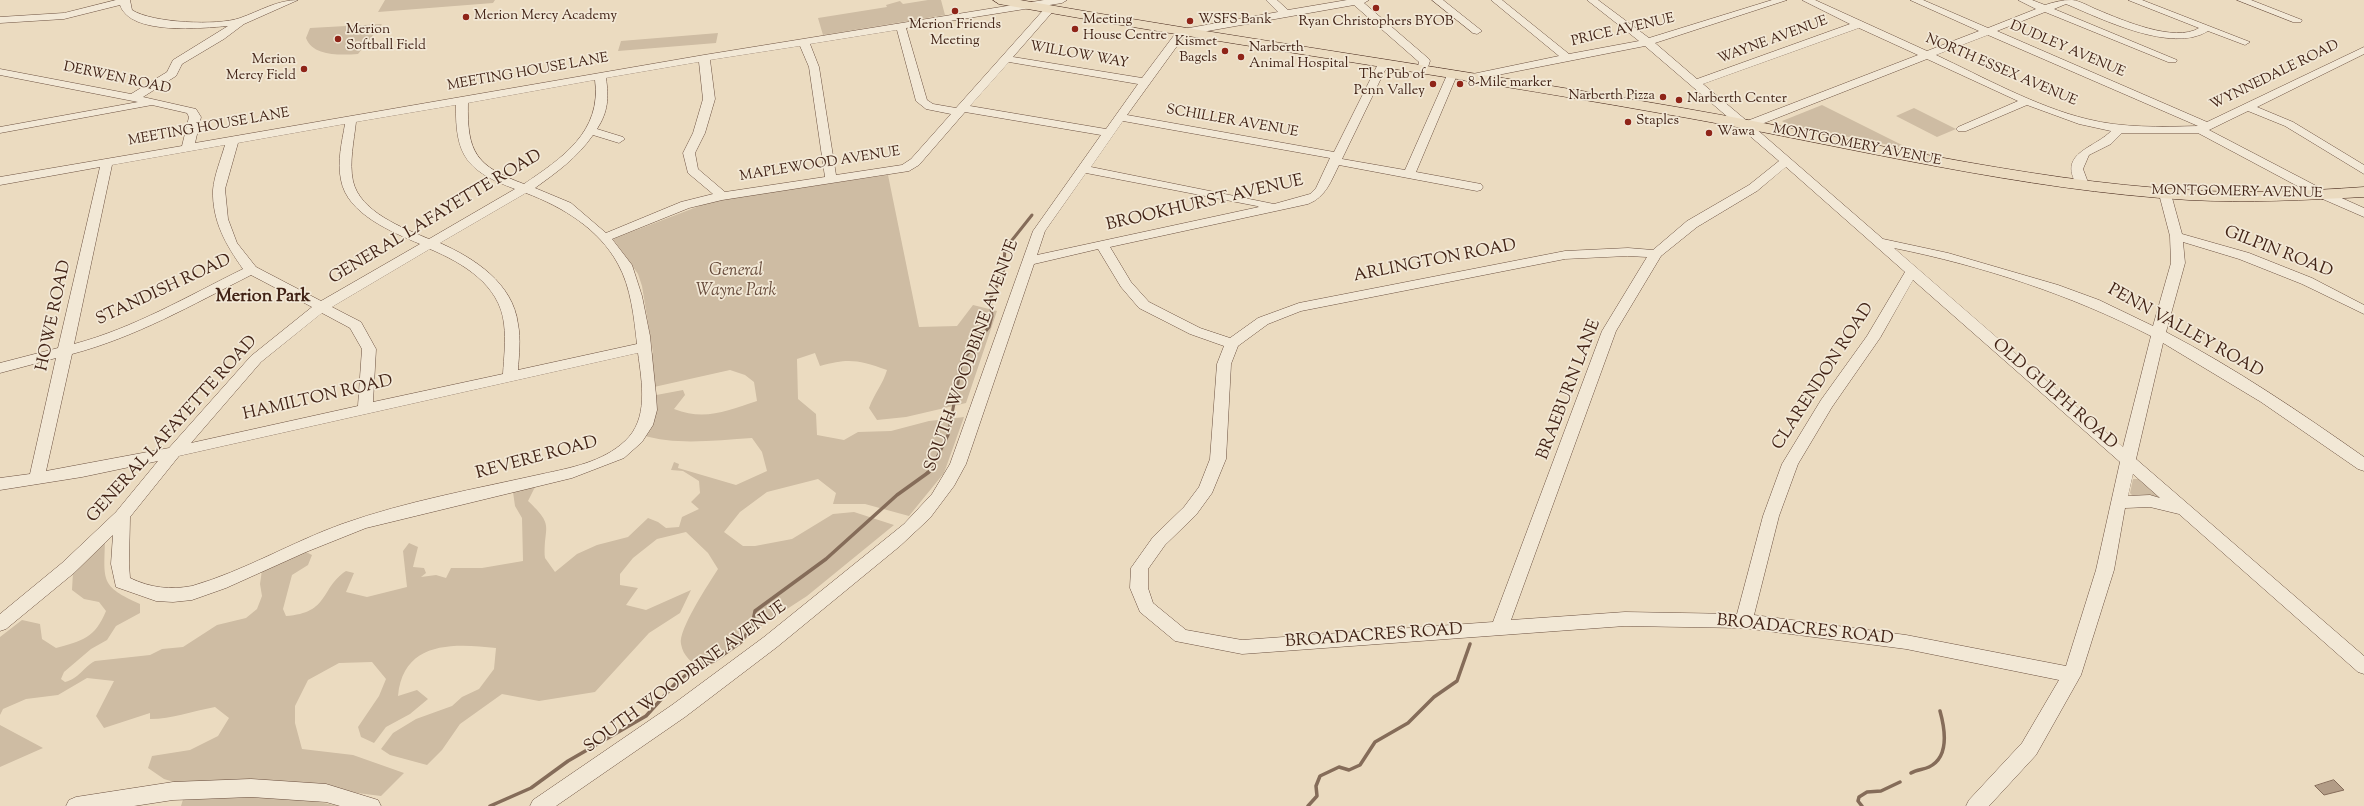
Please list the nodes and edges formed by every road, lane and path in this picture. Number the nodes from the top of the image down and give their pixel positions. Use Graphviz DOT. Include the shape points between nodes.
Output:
graph roads {
  1 [pos="125,0"];
  2 [pos="293,0"];
  3 [pos="999,0"];
  4 [pos="1062,0"];
  5 [pos="1271,0"];
  6 [pos="1358,0"];
  7 [pos="1437,0"];
  8 [pos="1496,0"];
  9 [pos="1592,0"];
  10 [pos="1782,0"];
  11 [pos="1807,0"];
  12 [pos="1915,0"];
  13 [pos="2023,0"];
  14 [pos="2067,0"];
  15 [pos="2133,0"];
  16 [pos="2242,0"];
  17 [pos="1030,6"];
  18 [pos="1050,9"];
  19 [pos="2046,9"];
  20 [pos="1286,14"];
  21 [pos="0,20"];
  22 [pos="2297,20"];
  23 [pos="240,22"];
  24 [pos="1859,24"];
  25 [pos="901,27"];
  26 [pos="2206,28"];
  27 [pos="1477,31"];
  28 [pos="1182,32"];
  29 [pos="1989,32"];
  30 [pos="804,42"];
  31 [pos="1647,42"];
  32 [pos="2245,42"];
  33 [pos="2364,50"];
  34 [pos="1926,55"];
  35 [pos="704,58"];
  36 [pos="1567,58"];
  37 [pos="1007,59"];
  38 [pos="2172,60"];
  39 [pos="1383,64"];
  40 [pos="1422,71"];
  41 [pos="0,72"];
  42 [pos="1452,75"];
  43 [pos="600,76"];
  44 [pos="1467,78"];
  45 [pos="1145,82"];
  46 [pos="1696,83"];
  47 [pos="133,98"];
  48 [pos="462,100"];
  49 [pos="2027,101"];
  50 [pos="156,103"];
  51 [pos="2248,107"];
  52 [pos="960,110"];
  53 [pos="1121,117"];
  54 [pos="351,118"];
  55 [pos="1746,125"];
  56 [pos="2203,128"];
  57 [pos="1962,129"];
  58 [pos="2119,129"];
  59 [pos="0,130"];
  60 [pos="591,131"];
  61 [pos="1109,133"];
  62 [pos="232,139"];
  63 [pos="618,139"];
  64 [pos="188,147"];
  65 [pos="1336,159"];
  66 [pos="107,161"];
  67 [pos="1785,162"];
  68 [pos="1083,169"];
  69 [pos="2364,170"];
  70 [pos="1409,174"];
  71 [pos="831,179"];
  72 [pos="0,181"];
  73 [pos="2083,185"];
  74 [pos="1476,187"];
  75 [pos="526,188"];
  76 [pos="2364,192"];
  77 [pos="2165,194"];
  78 [pos="2322,194"];
  79 [pos="722,196"];
  80 [pos="1273,208"];
  81 [pos="2364,212"];
  82 [pos="2176,236"];
  83 [pos="604,238"];
  84 [pos="1879,242"];
  85 [pos="430,244"];
  86 [pos="1102,245"];
  87 [pos="1656,254"];
  88 [pos="1027,261"];
  89 [pos="251,270"];
  90 [pos="1912,272"];
  91 [pos="321,307"];
  92 [pos="2364,310"];
  93 [pos="2158,334"];
  94 [pos="1232,344"];
  95 [pos="644,347"];
  96 [pos="66,352"];
  97 [pos="0,368"];
  98 [pos="510,376"];
  99 [pos="365,408"];
  100 [pos="174,452"];
  101 [pos="2129,461"];
  102 [pos="2364,465"];
  103 [pos="37,477"];
  104 [pos="0,484"];
  105 [pos="2118,502"];
  106 [pos="2186,511"];
  107 [pos="122,516"];
  108 [pos="1744,621"];
  109 [pos="0,624"];
  110 [pos="1500,627"];
  111 [pos="2364,667"];
  112 [pos="2072,675"];
  113 [pos="76,806"];
  114 [pos="371,806"];
  115 [pos="540,806"];
  116 [pos="1976,806"];
  1 -- 21 [label="street" via="69,15 35,20"];
  1 -- 23 [label="street" via="127,11 152,22 190,26"];
  2 -- 23 [label="street"];
  3 -- 17 [label="main road, MONTGOMERY AVENUE"];
  4 -- 17 [label="street, MEETING HOUSE LANE"];
  5 -- 20 [label="street"];
  6 -- 20 [label="street"];
  6 -- 40 [label="street" via="1425,61"];
  7 -- 27 [label="street"];
  8 -- 36 [label="street"];
  9 -- 31 [label="street, OLD GULPH ROAD"];
  10 -- 31 [label="street, PRICE AVENUE"];
  11 -- 24 [label="street, NORTH ESSEX AVENUE"];
  12 -- 29 [label="street, DUDLEY AVENUE"];
  13 -- 19 [label="street"];
  14 -- 19 [label="street"];
  14 -- 26 [label="street" via="2133,26 2172,36 2196,36"];
  15 -- 26 [label="street"];
  16 -- 22 [label="street"];
  17 -- 18 [label="main road, MONTGOMERY AVENUE"];
  17 -- 25 [label="street, MEETING HOUSE LANE"];
  18 -- 28 [label="main road, MONTGOMERY AVENUE"];
  18 -- 37 [label="street, MAPLEWOOD AVENUE"];
  19 -- 29 [label="street"];
  19 -- 38 [label="street"];
  20 -- 28 [label="street"];
  23 -- 47 [label="street" via="177,62 172,74"];
  24 -- 34 [label="street, NORTH ESSEX AVENUE"];
  24 -- 46 [label="street, WAYNE AVENUE"];
  25 -- 30 [label="street, MEETING HOUSE LANE"];
  25 -- 52 [label="street" via="922,101 930,107"];
  26 -- 32 [label="street"];
  28 -- 39 [label="main road, MONTGOMERY AVENUE"];
  28 -- 45 [label="street, SOUTH WOODBINE AVENUE"];
  29 -- 34 [label="street"];
  29 -- 56 [label="street, DUDLEY AVENUE"];
  30 -- 35 [label="street, MEETING HOUSE LANE"];
  30 -- 71 [label="street" via="814,67"];
  31 -- 36 [label="street, PRICE AVENUE"];
  31 -- 46 [label="street, OLD GULPH ROAD"];
  33 -- 51 [label="street, WYNNEDALE ROAD"];
  34 -- 49 [label="street, NORTH ESSEX AVENUE"];
  34 -- 55 [label="street"];
  35 -- 43 [label="street, MEETING HOUSE LANE"];
  35 -- 79 [label="street" via="709,99 699,133 689,153 692,170"];
  36 -- 44 [label="street, PRICE AVENUE"];
  37 -- 45 [label="street, WILLOW WAY"];
  37 -- 52 [label="street, MAPLEWOOD AVENUE"];
  39 -- 40 [label="main road, MONTGOMERY AVENUE"];
  39 -- 65 [label="street, BROOKHURST AVENUE"];
  40 -- 42 [label="main road, MONTGOMERY AVENUE"];
  41 -- 47 [label="street, DERWEN ROAD"];
  42 -- 44 [label="main road, MONTGOMERY AVENUE"];
  42 -- 70 [label="street"];
  43 -- 48 [label="street, MEETING HOUSE LANE"];
  43 -- 60 [label="street, GENERAL LAFAYETTE ROAD" via="603,97 599,117"];
  44 -- 55 [label="main road, MONTGOMERY AVENUE"];
  45 -- 53 [label="street, SOUTH WOODBINE AVENUE"];
  46 -- 55 [label="street, OLD GULPH ROAD"];
  47 -- 50 [label="street, DERWEN ROAD"];
  48 -- 54 [label="street, MEETING HOUSE LANE"];
  48 -- 75 [label="street, REVERE ROAD" via="464,142 470,156 495,175"];
  49 -- 57 [label="street"];
  49 -- 58 [label="street, NORTH ESSEX AVENUE" via="2083,122"];
  50 -- 59 [label="street"];
  50 -- 64 [label="street, DERWEN ROAD" via="192,111 195,118"];
  51 -- 56 [label="street, WYNNEDALE ROAD"];
  51 -- 69 [label="street" via="2289,124"];
  52 -- 61 [label="street"];
  52 -- 71 [label="street, MAPLEWOOD AVENUE" via="914,162 905,168"];
  53 -- 61 [label="street, SOUTH WOODBINE AVENUE"];
  53 -- 65 [label="street, SCHILLER AVENUE"];
  54 -- 62 [label="street, MEETING HOUSE LANE"];
  54 -- 85 [label="street" via="346,161 347,182 358,201 371,214"];
  55 -- 67 [label="street, OLD GULPH ROAD"];
  55 -- 73 [label="main road, MONTGOMERY AVENUE" via="2000,174"];
  56 -- 58 [label="street, NORTH ESSEX AVENUE"];
  56 -- 78 [label="street, NORTH ESSEX AVENUE"];
  58 -- 73 [label="street" via="2107,142 2085,152 2080,159 2077,169"];
  60 -- 63 [label="street"];
  60 -- 75 [label="street, GENERAL LAFAYETTE ROAD" via="560,165"];
  61 -- 68 [label="street, SOUTH WOODBINE AVENUE"];
  62 -- 64 [label="street, MEETING HOUSE LANE"];
  62 -- 89 [label="street" via="219,188 222,219 230,243"];
  64 -- 66 [label="street, MEETING HOUSE LANE"];
  65 -- 70 [label="street, SCHILLER AVENUE"];
  65 -- 80 [label="street, BROOKHURST AVENUE" via="1321,189 1314,196"];
  66 -- 72 [label="street, MEETING HOUSE LANE"];
  66 -- 96 [label="street, HOWE ROAD"];
  67 -- 84 [label="street, OLD GULPH ROAD"];
  67 -- 87 [label="street, BRAEBURN LANE" via="1753,188 1692,224"];
  68 -- 80 [label="street"];
  68 -- 88 [label="street, SOUTH WOODBINE AVENUE" via="1040,231"];
  70 -- 74 [label="street, SCHILLER AVENUE"];
  71 -- 79 [label="street, MAPLEWOOD AVENUE"];
  73 -- 77 [label="main road, MONTGOMERY AVENUE"];
  75 -- 83 [label="street, REVERE ROAD" via="568,206"];
  75 -- 85 [label="street, GENERAL LAFAYETTE ROAD"];
  76 -- 78 [label="main road, MONTGOMERY AVENUE"];
  77 -- 78 [label="main road, MONTGOMERY AVENUE"];
  77 -- 82 [label="street"];
  78 -- 81 [label="street, NORTH ESSEX AVENUE"];
  79 -- 83 [label="street, MAPLEWOOD AVENUE" via="685,205"];
  80 -- 86 [label="street, BROOKHURST AVENUE"];
  82 -- 92 [label="street, GILPIN ROAD" via="2244,256 2300,278"];
  82 -- 93 [label="street" via="2178,263"];
  83 -- 95 [label="street, REVERE ROAD" via="624,264 635,292"];
  84 -- 90 [label="street, OLD GULPH ROAD"];
  84 -- 93 [label="street, PENN VALLEY ROAD" via="1906,246 2086,300"];
  85 -- 91 [label="street, GENERAL LAFAYETTE ROAD"];
  85 -- 98 [label="street" via="461,258 492,283 507,307 512,331"];
  86 -- 88 [label="street, BROOKHURST AVENUE"];
  86 -- 94 [label="street" via="1126,284 1144,305 1195,331"];
  87 -- 94 [label="street, ARLINGTON ROAD" via="1628,252 1565,255 1299,307 1274,314 1253,324"];
  87 -- 110 [label="street, BRAEBURN LANE" via="1609,331"];
  88 -- 115 [label="street, SOUTH WOODBINE AVENUE" via="958,464 953,476 932,505 886,547 760,651 662,723"];
  89 -- 91 [label="street"];
  89 -- 96 [label="street, STANDISH ROAD" via="142,325"];
  90 -- 101 [label="street, OLD GULPH ROAD"];
  90 -- 108 [label="street, CLARENDON ROAD" via="1873,338 1826,404 1790,464 1771,516"];
  91 -- 99 [label="street" via="356,325 369,350 370,373"];
  91 -- 100 [label="street, GENERAL LAFAYETTE ROAD" via="256,359"];
  93 -- 101 [label="street"];
  93 -- 102 [label="street, PENN VALLEY ROAD" via="2243,383"];
  94 -- 110 [label="street, BROADACRES ROAD" via="1224,364 1218,460 1202,494 1190,511 1159,541 1140,568 1139,588 1146,607 1181,636 1242,647"];
  95 -- 98 [label="street, HAMILTON ROAD"];
  95 -- 107 [label="street, REVERE ROAD" via="649,411 645,426 630,445 614,458 581,470 360,524 226,581 191,593 163,597 139,591 122,582"];
  96 -- 97 [label="street, STANDISH ROAD"];
  96 -- 103 [label="street, HOWE ROAD"];
  98 -- 99 [label="street, HAMILTON ROAD"];
  99 -- 100 [label="street, HAMILTON ROAD"];
  100 -- 103 [label="street, HAMILTON ROAD" via="82,471"];
  100 -- 107 [label="street, GENERAL LAFAYETTE ROAD"];
  101 -- 105 [label="street"];
  101 -- 106 [label="street, OLD GULPH ROAD"];
  103 -- 104 [label="street, HAMILTON ROAD"];
  105 -- 106 [label="street" via="2150,501"];
  105 -- 112 [label="street" via="2105,570"];
  106 -- 111 [label="street, OLD GULPH ROAD"];
  107 -- 109 [label="street, GENERAL LAFAYETTE ROAD" via="68,568"];
  108 -- 110 [label="street, BROADACRES ROAD" via="1625,619"];
  108 -- 112 [label="street, BROADACRES ROAD" via="1906,642"];
  112 -- 116 [label="street" via="2029,749"];
  113 -- 114 [label="street" via="173,791 251,788 326,793"];
}
